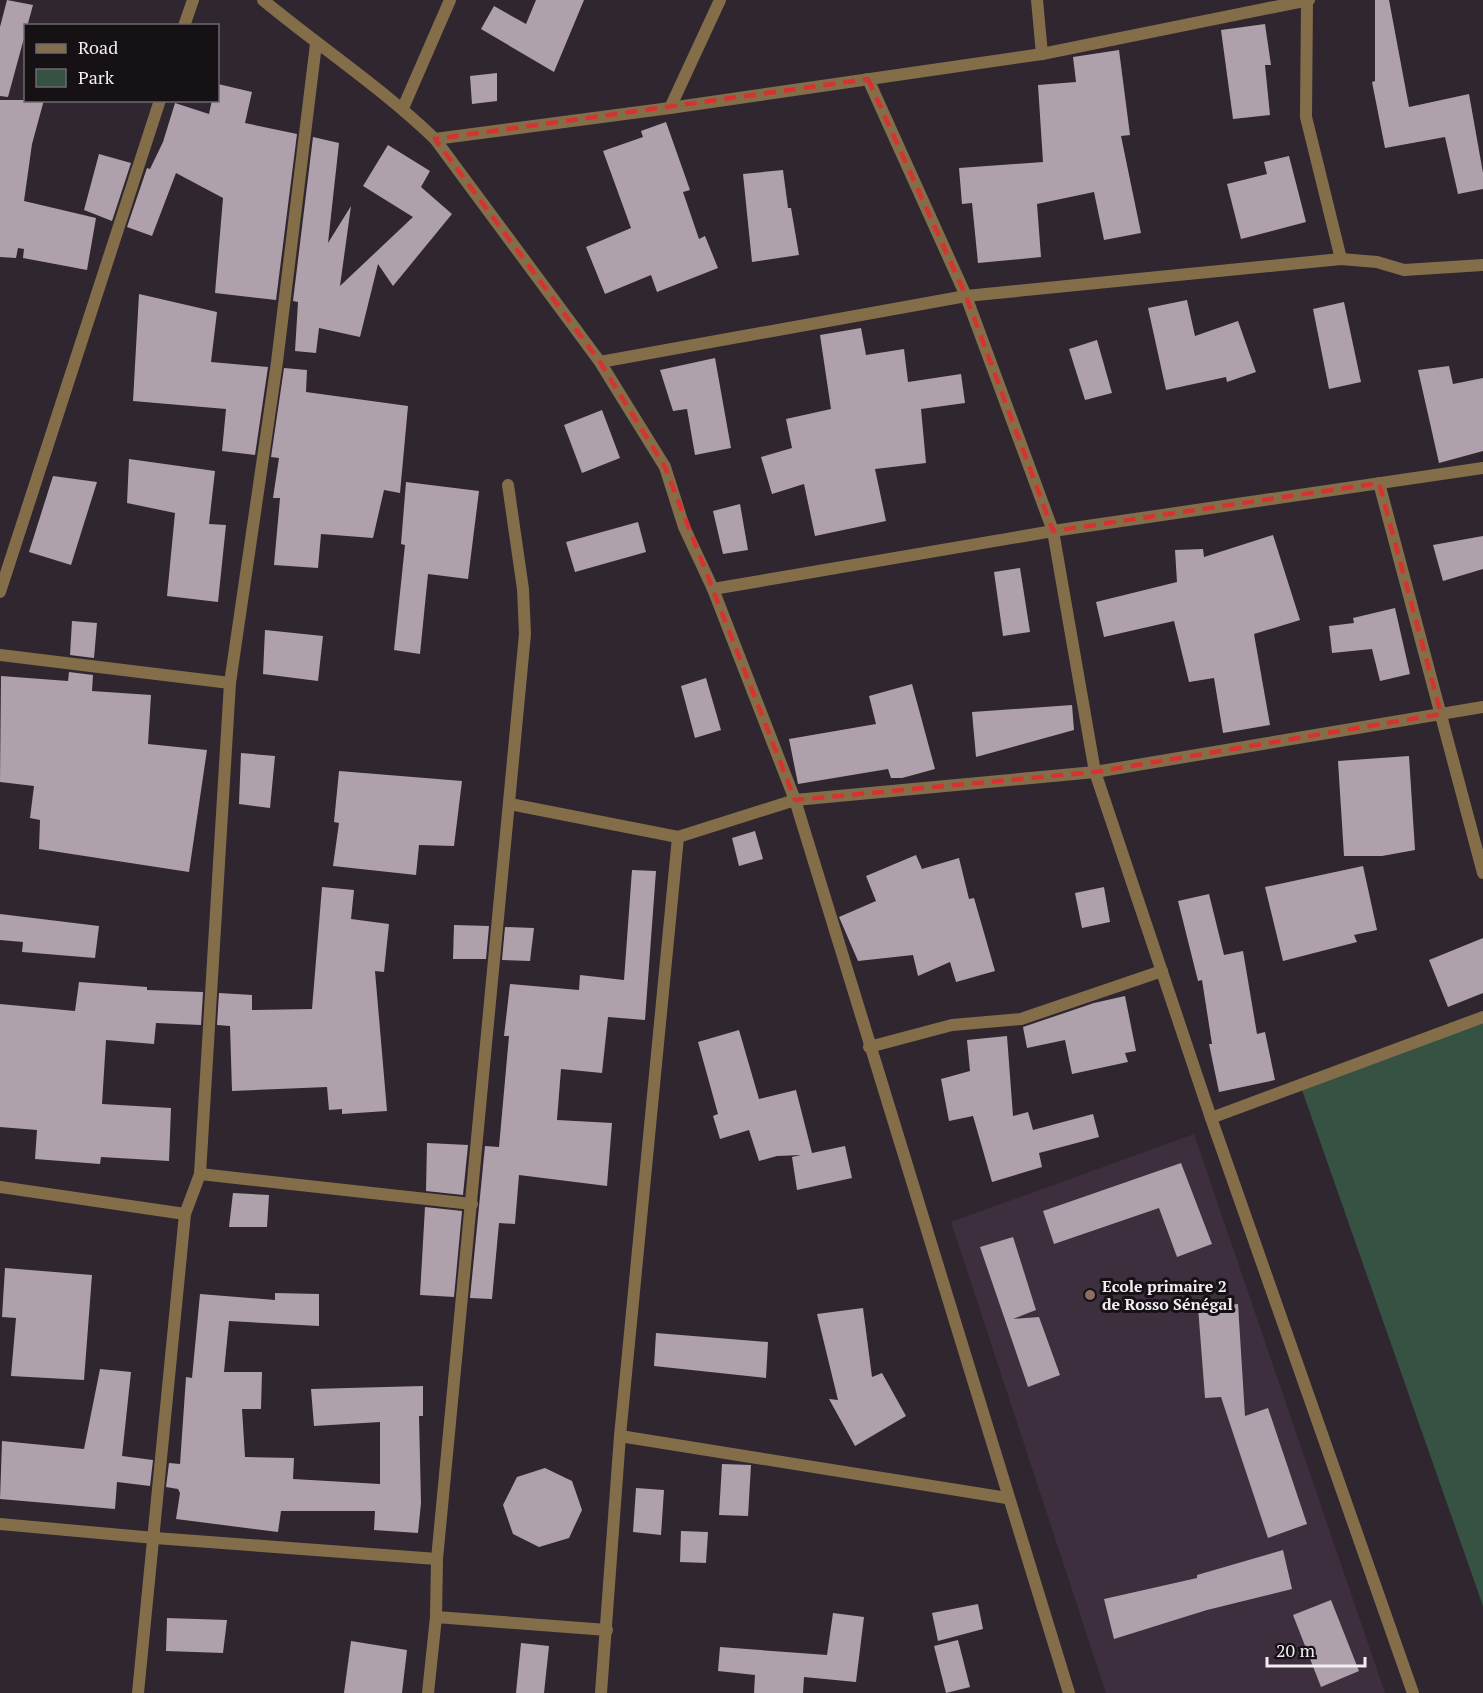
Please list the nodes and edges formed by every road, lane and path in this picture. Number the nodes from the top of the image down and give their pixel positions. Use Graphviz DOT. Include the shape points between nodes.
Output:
graph roads {
  1 [pos="193,0"];
  2 [pos="263,0"];
  3 [pos="450,0"];
  4 [pos="720,0"];
  5 [pos="1037,0"];
  6 [pos="1308,0"];
  7 [pos="185,24"];
  8 [pos="316,44"];
  9 [pos="1042,54"];
  10 [pos="868,79"];
  11 [pos="159,102"];
  12 [pos="403,108"];
  13 [pos="670,108"];
  14 [pos="435,139"];
  15 [pos="1341,259"];
  16 [pos="1483,265"];
  17 [pos="966,296"];
  18 [pos="600,362"];
  19 [pos="1483,468"];
  20 [pos="1379,483"];
  21 [pos="508,485"];
  22 [pos="1053,531"];
  23 [pos="713,589"];
  24 [pos="0,592"];
  25 [pos="0,655"];
  26 [pos="230,683"];
  27 [pos="1483,707"];
  28 [pos="1440,714"];
  29 [pos="1095,771"];
  30 [pos="795,800"];
  31 [pos="510,804"];
  32 [pos="678,837"];
  33 [pos="1483,873"];
  34 [pos="1162,971"];
  35 [pos="1483,1017"];
  36 [pos="869,1047"];
  37 [pos="1210,1118"];
  38 [pos="200,1174"];
  39 [pos="0,1187"];
  40 [pos="472,1204"];
  41 [pos="185,1214"];
  42 [pos="620,1436"];
  43 [pos="1007,1498"];
  44 [pos="0,1524"];
  45 [pos="155,1538"];
  46 [pos="437,1559"];
  47 [pos="435,1617"];
  48 [pos="607,1630"];
  49 [pos="138,1693"];
  50 [pos="428,1693"];
  51 [pos="601,1693"];
  52 [pos="1069,1693"];
  53 [pos="1413,1693"];
  1 -- 7 [label="street"];
  2 -- 8 [label="street"];
  3 -- 12 [label="street"];
  4 -- 13 [label="street"];
  5 -- 9 [label="street"];
  6 -- 9 [label="street"];
  6 -- 15 [label="street" via="1306,117"];
  8 -- 12 [label="street"];
  8 -- 26 [label="street" via="277,362"];
  9 -- 10 [label="street"];
  10 -- 13 [label="street"];
  10 -- 17 [label="street"];
  11 -- 24 [label="street"];
  12 -- 14 [label="street"];
  13 -- 14 [label="street"];
  14 -- 18 [label="street"];
  15 -- 16 [label="street" via="1377,262 1404,270"];
  15 -- 17 [label="street"];
  17 -- 18 [label="street"];
  17 -- 22 [label="street"];
  18 -- 23 [label="street" via="665,467 684,527"];
  19 -- 20 [label="street"];
  20 -- 22 [label="street"];
  20 -- 28 [label="street"];
  21 -- 31 [label="street" via="523,589 525,634"];
  22 -- 23 [label="street"];
  22 -- 29 [label="street"];
  23 -- 30 [label="street"];
  25 -- 26 [label="street"];
  26 -- 38 [label="street"];
  27 -- 28 [label="street"];
  28 -- 29 [label="street"];
  28 -- 33 [label="street"];
  29 -- 30 [label="street"];
  29 -- 34 [label="street"];
  30 -- 32 [label="street"];
  30 -- 36 [label="street"];
  31 -- 32 [label="street"];
  31 -- 40 [label="street"];
  32 -- 42 [label="street"];
  34 -- 36 [label="street" via="1022,1019 952,1024"];
  34 -- 37 [label="street"];
  35 -- 37 [label="street"];
  36 -- 43 [label="street"];
  37 -- 53 [label="street"];
  38 -- 40 [label="street"];
  38 -- 41 [label="street"];
  39 -- 41 [label="street"];
  40 -- 46 [label="street"];
  41 -- 45 [label="street"];
  42 -- 43 [label="street"];
  42 -- 48 [label="street"];
  43 -- 52 [label="street"];
  44 -- 45 [label="street"];
  45 -- 46 [label="street"];
  45 -- 49 [label="street"];
  46 -- 47 [label="street"];
  47 -- 48 [label="street"];
  47 -- 50 [label="street"];
  48 -- 51 [label="street"];
}
